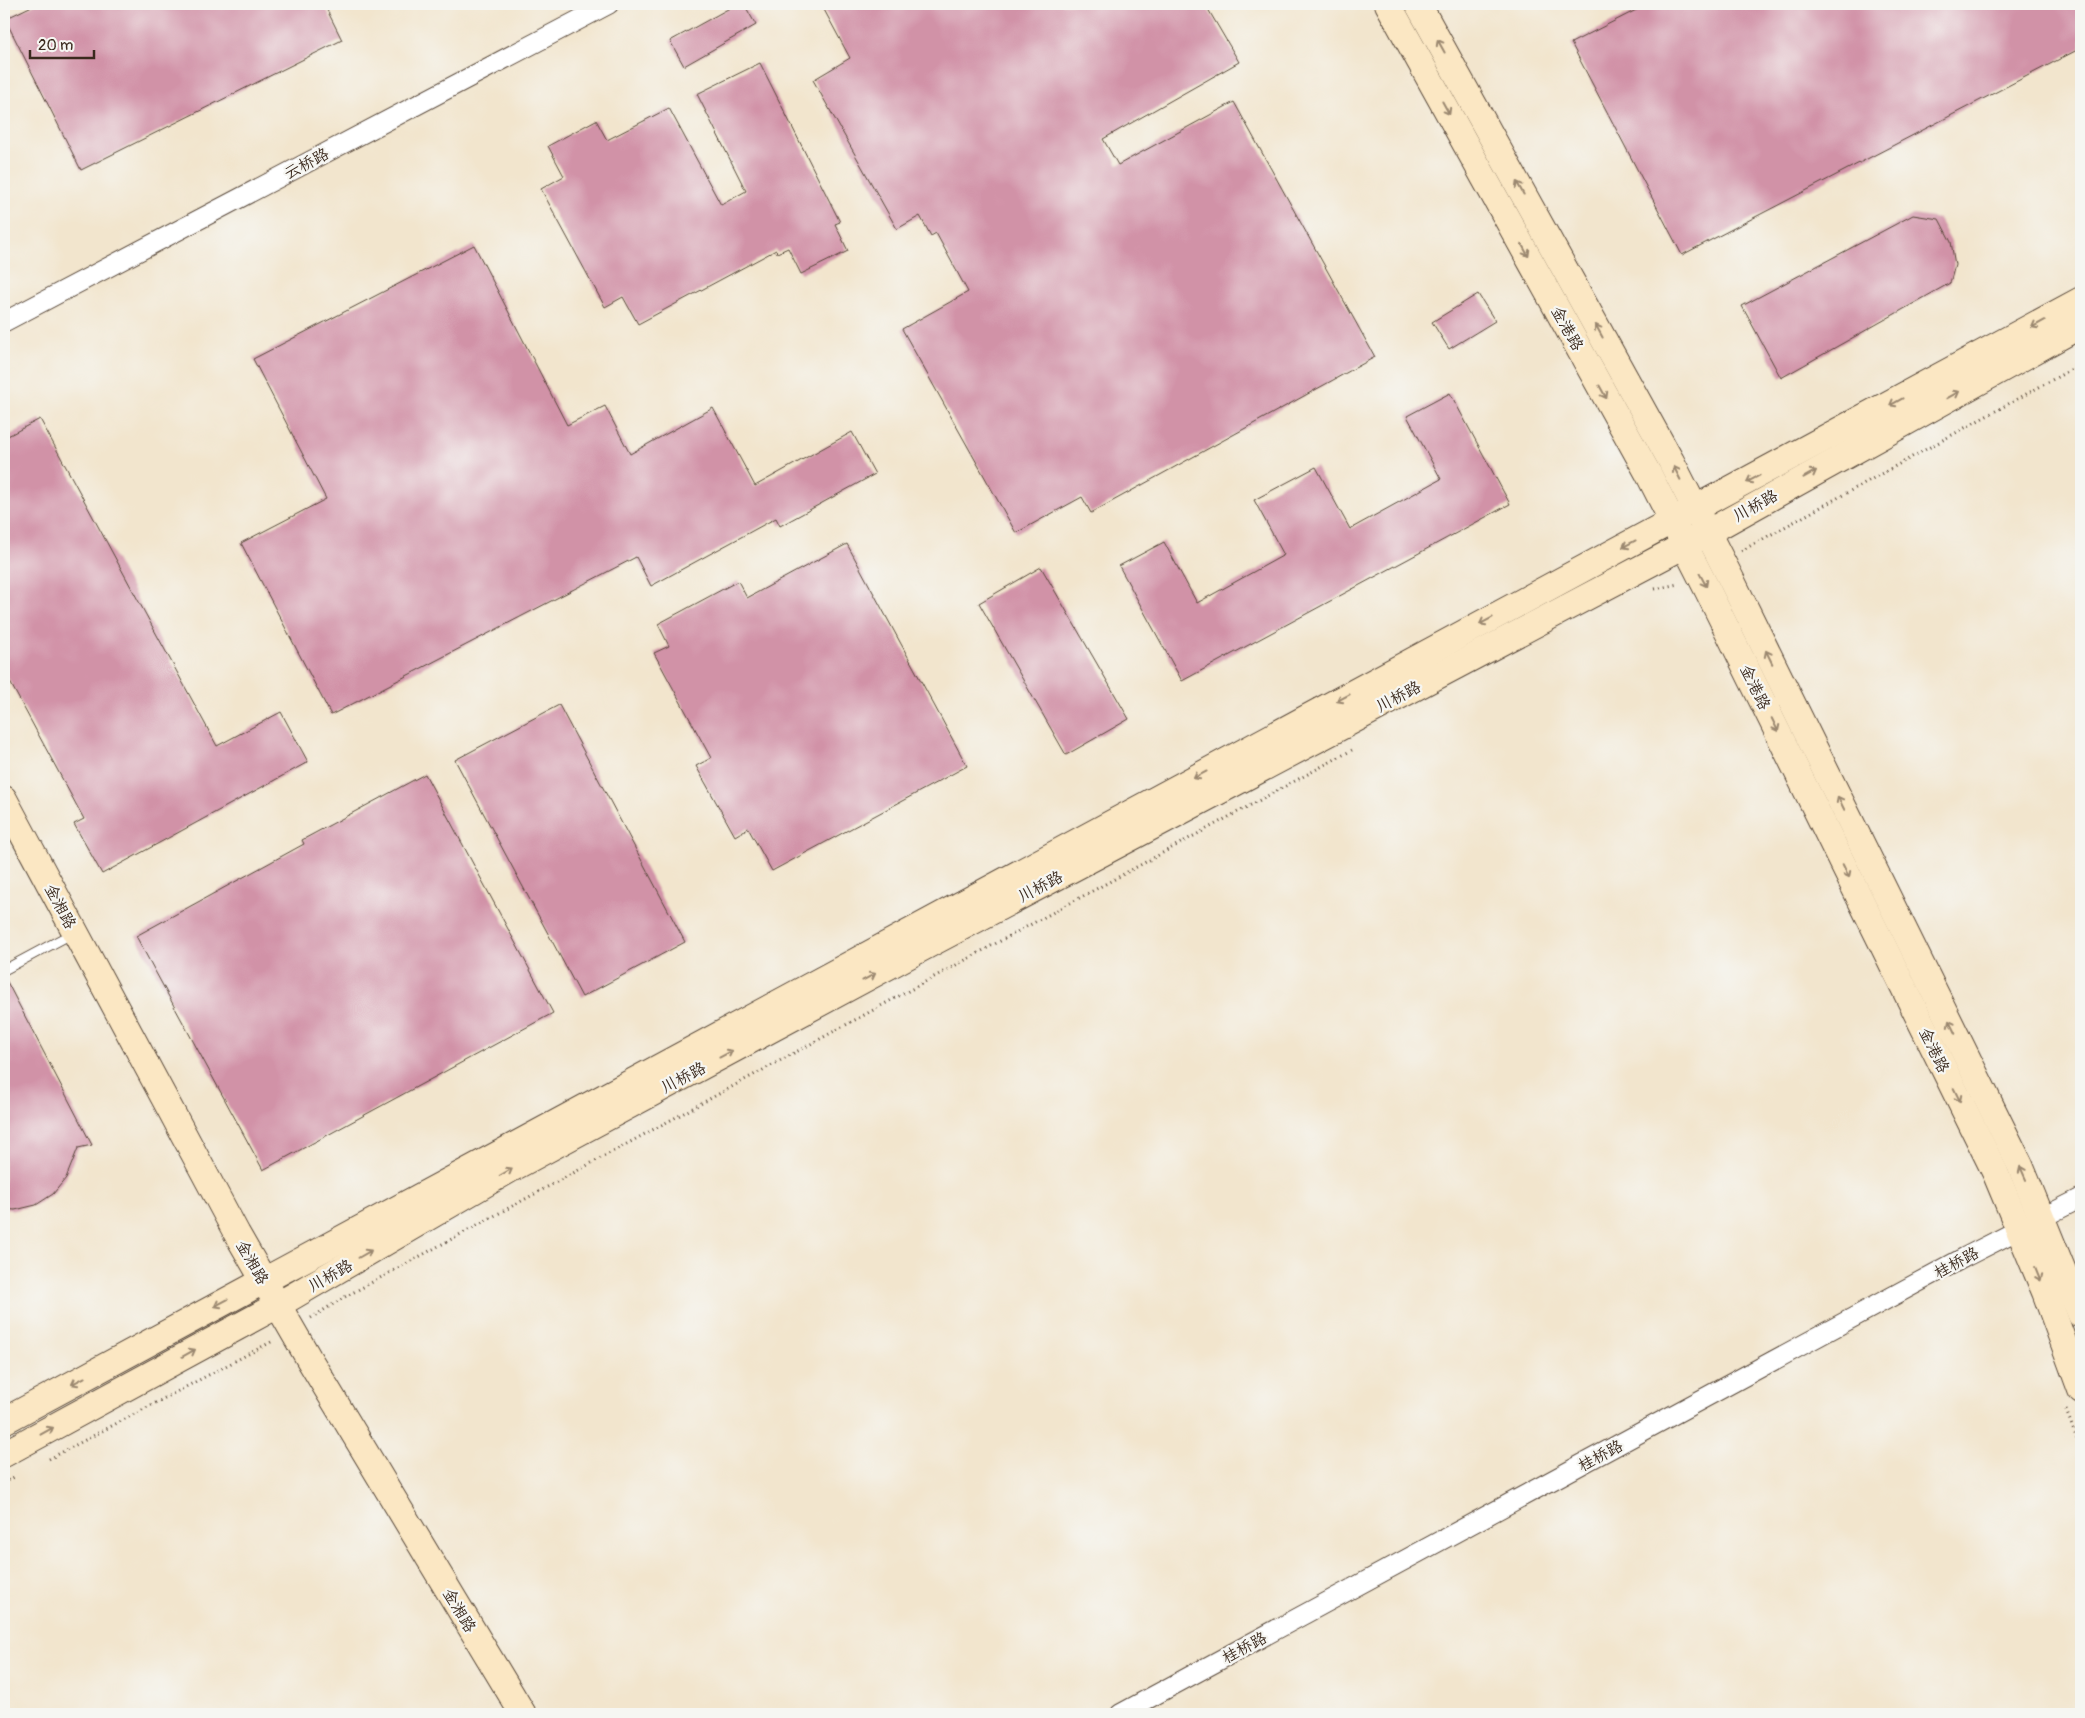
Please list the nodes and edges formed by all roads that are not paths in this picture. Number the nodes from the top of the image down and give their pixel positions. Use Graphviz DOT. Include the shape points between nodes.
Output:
graph roads {
  1 [pos="609,4"];
  2 [pos="1388,4"];
  3 [pos="1418,4"];
  4 [pos="2081,300"];
  5 [pos="4,322"];
  6 [pos="2081,325"];
  7 [pos="1695,508"];
  8 [pos="1672,521"];
  9 [pos="1707,532"];
  10 [pos="1676,550"];
  11 [pos="4,799"];
  12 [pos="75,932"];
  13 [pos="4,970"];
  14 [pos="2081,1198"];
  15 [pos="2032,1223"];
  16 [pos="264,1280"];
  17 [pos="278,1305"];
  18 [pos="2081,1315"];
  19 [pos="2073,1397"];
  20 [pos="4,1421"];
  21 [pos="4,1454"];
  22 [pos="523,1714"];
  23 [pos="1120,1714"];
  1 -- 5 [label="street, 云桥路"];
  2 -- 8 [label="street, 金港路, one-way"];
  7 -- 3 [label="street, 金港路, one-way"];
  4 -- 7 [label="street, 川桥路, one-way"];
  9 -- 6 [label="street, 川桥路, one-way"];
  7 -- 8 [label="street, 川桥路"];
  7 -- 9 [label="street, 金港路"];
  8 -- 10 [label="street, 金港路"];
  8 -- 16 [label="street, 川桥路, one-way"];
  9 -- 10 [label="street, 川桥路"];
  15 -- 9 [label="street, 金港路, one-way" via="2020,1165"];
  10 -- 15 [label="street, 金港路, one-way" via="1995,1172"];
  17 -- 10 [label="street, 川桥路, one-way" via="518,1166 945,936"];
  11 -- 12 [label="street, 金湘路"];
  12 -- 13 [label="lane"];
  12 -- 16 [label="street, 金湘路"];
  14 -- 15 [label="street, 桂桥路"];
  15 -- 18 [label="street, 金港路"];
  15 -- 19 [label="street, 金港路, one-way"];
  15 -- 23 [label="street, 桂桥路"];
  16 -- 17 [label="street, 金湘路"];
  16 -- 20 [label="street, 川桥路, one-way"];
  21 -- 17 [label="street, 川桥路, one-way"];
  17 -- 22 [label="street, 金湘路"];
}
